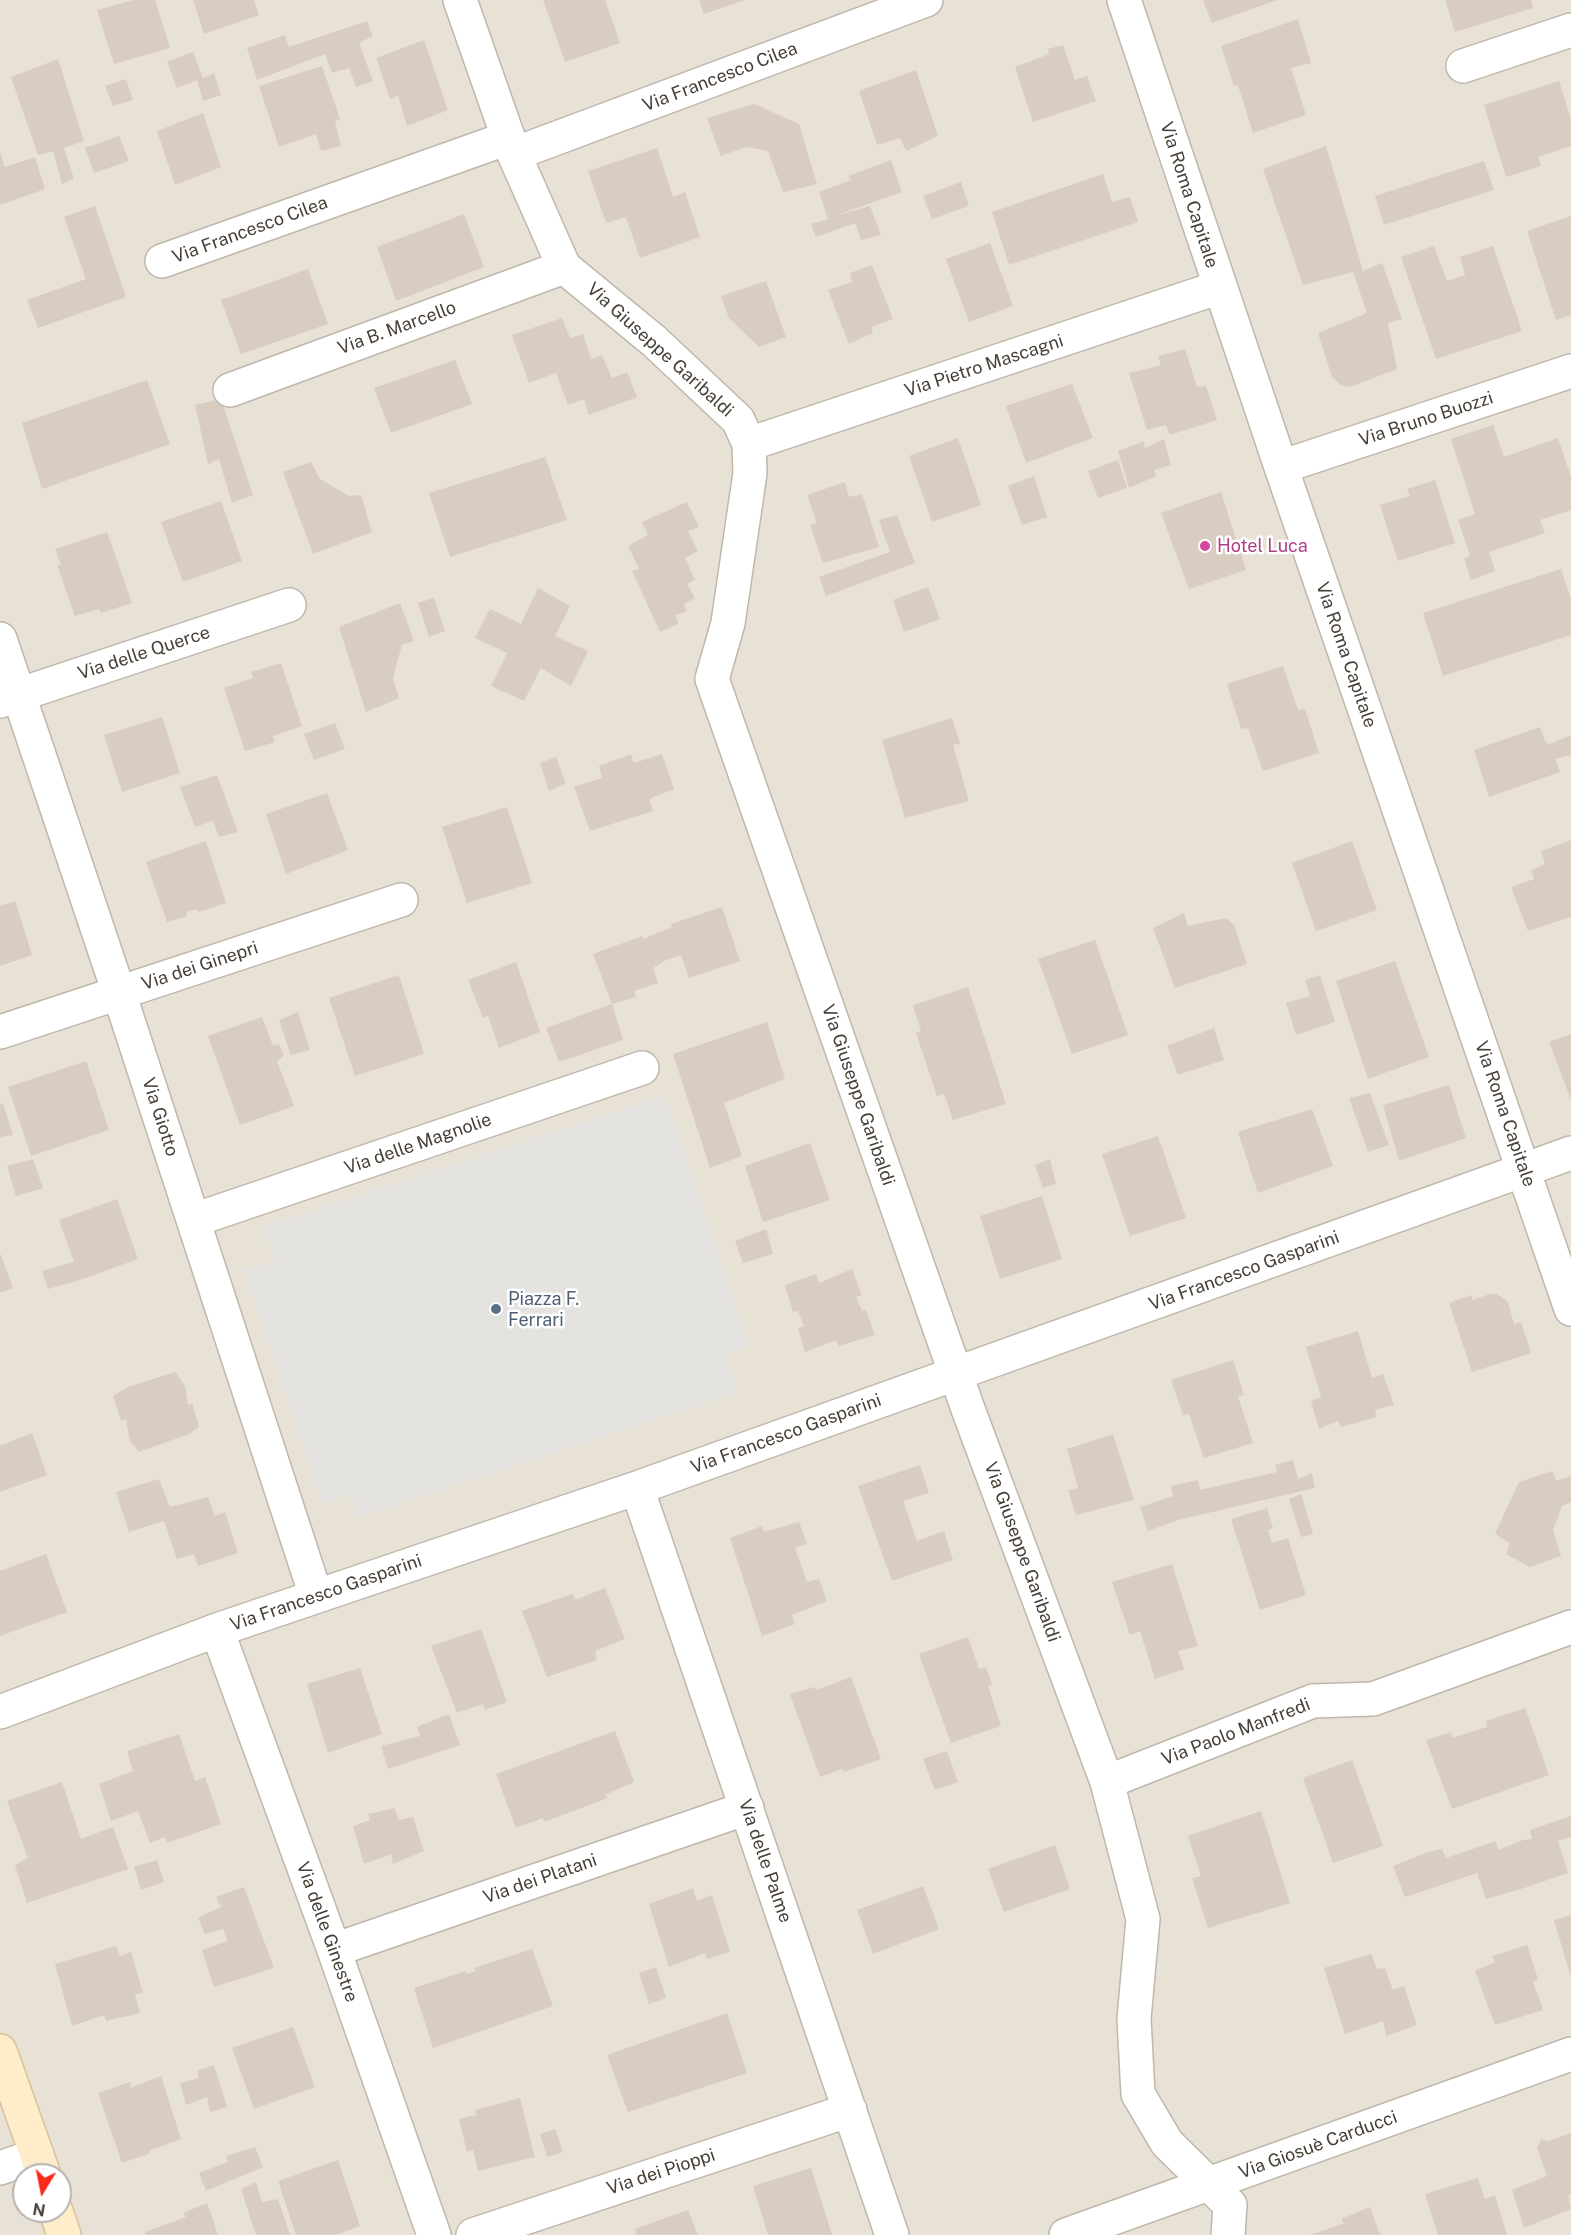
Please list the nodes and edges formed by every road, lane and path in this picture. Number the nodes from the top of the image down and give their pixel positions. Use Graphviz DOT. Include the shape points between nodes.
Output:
graph roads {
  1 [pos="460,0"];
  2 [pos="926,0"];
  3 [pos="1124,0"];
  4 [pos="1571,30"];
  5 [pos="1463,66"];
  6 [pos="511,146"];
  7 [pos="162,261"];
  8 [pos="564,267"];
  9 [pos="1220,287"];
  10 [pos="1571,371"];
  11 [pos="230,390"];
  12 [pos="749,444"];
  13 [pos="1281,468"];
  14 [pos="289,605"];
  15 [pos="0,639"];
  16 [pos="10,697"];
  17 [pos="401,900"];
  18 [pos="119,993"];
  19 [pos="0,1032"];
  20 [pos="642,1068"];
  21 [pos="1571,1153"];
  22 [pos="1524,1170"];
  23 [pos="194,1221"];
  24 [pos="1571,1309"];
  25 [pos="956,1374"];
  26 [pos="637,1488"];
  27 [pos="316,1596"];
  28 [pos="1571,1627"];
  29 [pos="217,1630"];
  30 [pos="0,1712"];
  31 [pos="1107,1782"];
  32 [pos="747,1808"];
  33 [pos="334,1950"];
  34 [pos="0,2051"];
  35 [pos="1571,2054"];
  36 [pos="849,2110"];
  37 [pos="39,2163"];
  38 [pos="1210,2184"];
  39 [pos="434,2235"];
  40 [pos="473,2235"];
  41 [pos="892,2235"];
  42 [pos="1066,2235"];
  43 [pos="1228,2235"];
  1 -- 6 [label="street, Via Giuseppe Garibaldi"];
  2 -- 6 [label="street, Via Francesco Cilea"];
  3 -- 9 [label="street, Via Roma Capitale"];
  4 -- 5 [label="street"];
  6 -- 7 [label="street, Via Francesco Cilea"];
  6 -- 8 [label="street, Via Giuseppe Garibaldi"];
  8 -- 11 [label="street, Via B. Marcello"];
  8 -- 12 [label="street, Via Giuseppe Garibaldi" via="654,341 738,420"];
  9 -- 12 [label="street, Via Pietro Mascagni"];
  9 -- 13 [label="street, Via Roma Capitale"];
  10 -- 13 [label="street, Via Bruno Buozzi"];
  12 -- 25 [label="street, Via Giuseppe Garibaldi" via="750,474 730,611 712,680"];
  13 -- 22 [label="street, Via Roma Capitale"];
  14 -- 16 [label="street, Via delle Querce"];
  15 -- 16 [label="street, Via Giotto"];
  16 -- 18 [label="street, Via Giotto"];
  17 -- 18 [label="street, Via dei Ginepri"];
  18 -- 19 [label="street, Via dei Ginepri"];
  18 -- 23 [label="street, Via Giotto"];
  20 -- 23 [label="street, Via delle Magnolie"];
  21 -- 22 [label="street, Via Francesco Gasparini"];
  22 -- 24 [label="street, Via Roma Capitale"];
  22 -- 25 [label="street, Via Francesco Gasparini"];
  23 -- 27 [label="street, Via Giotto"];
  25 -- 26 [label="street, Via Francesco Gasparini"];
  25 -- 31 [label="street, Via Giuseppe Garibaldi"];
  26 -- 27 [label="street, Via Francesco Gasparini"];
  26 -- 32 [label="street, Via delle Palme"];
  27 -- 29 [label="street, Via Francesco Gasparini"];
  28 -- 31 [label="street, Via Paolo Manfredi" via="1373,1700 1313,1701"];
  29 -- 30 [label="street, Via Francesco Gasparini"];
  29 -- 33 [label="street, Via delle Ginestre"];
  31 -- 38 [label="street, Via Giuseppe Garibaldi" via="1143,1919 1134,2019 1138,2094 1167,2143"];
  32 -- 33 [label="street, Via dei Platani"];
  32 -- 36 [label="street, Via delle Palme"];
  33 -- 39 [label="street, Via delle Ginestre"];
  34 -- 37 [label="street"];
  35 -- 38 [label="street, Via Giosuè Carducci"];
  36 -- 40 [label="street, Via dei Pioppi"];
  36 -- 41 [label="street, Via delle Palme"];
  38 -- 42 [label="street, Via Giosuè Carducci"];
  38 -- 43 [label="street, Via Giuseppe Garibaldi" via="1230,2205"];
}
